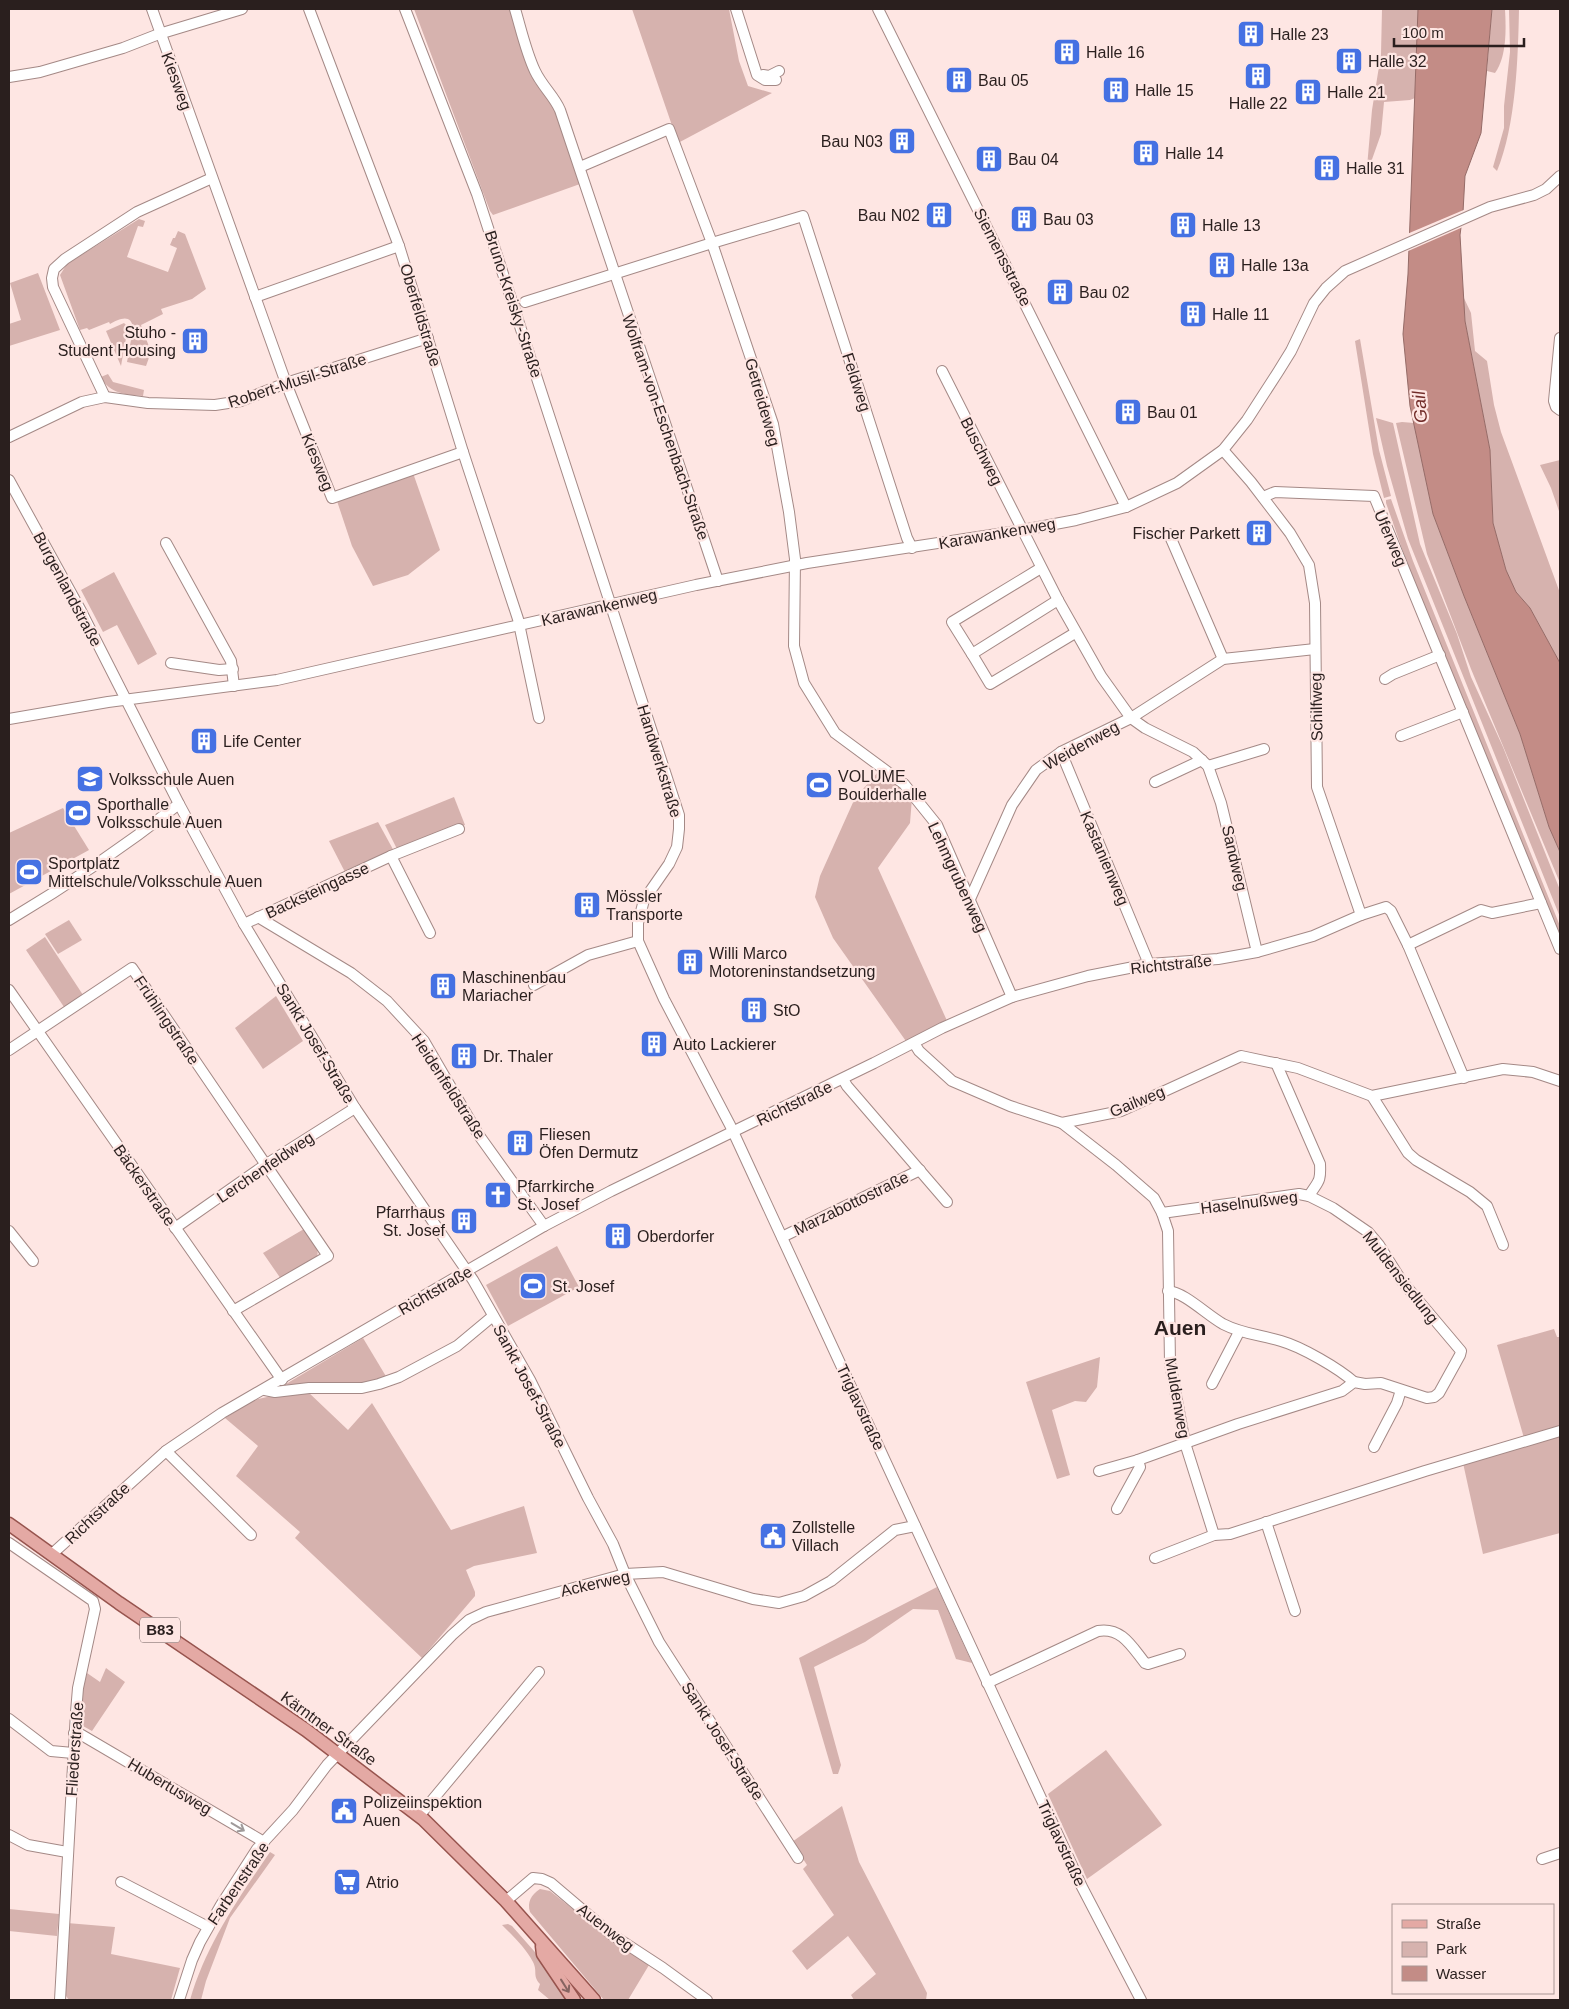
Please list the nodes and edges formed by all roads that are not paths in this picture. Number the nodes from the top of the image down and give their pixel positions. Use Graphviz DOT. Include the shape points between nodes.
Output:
graph roads {
  1 [pos="152,9"];
  2 [pos="242,9"];
  3 [pos="309,9"];
  4 [pos="405,9"];
  5 [pos="515,9"];
  6 [pos="736,9"];
  7 [pos="878,9"];
  8 [pos="159,34"];
  9 [pos="778,76"];
  10 [pos="9,77"];
  11 [pos="580,167"];
  12 [pos="1560,176"];
  13 [pos="212,178"];
  14 [pos="712,242"];
  15 [pos="400,246"];
  16 [pos="614,273"];
  17 [pos="255,297"];
  18 [pos="525,302"];
  19 [pos="428,338"];
  20 [pos="1560,338"];
  21 [pos="942,371"];
  22 [pos="286,383"];
  23 [pos="105,397"];
  24 [pos="1560,410"];
  25 [pos="9,437"];
  26 [pos="1223,450"];
  27 [pos="463,452"];
  28 [pos="9,480"];
  29 [pos="1263,497"];
  30 [pos="1126,506"];
  31 [pos="1023,530"];
  32 [pos="1169,534"];
  33 [pos="166,543"];
  34 [pos="912,548"];
  35 [pos="795,566"];
  36 [pos="1041,568"];
  37 [pos="718,581"];
  38 [pos="1058,600"];
  39 [pos="610,604"];
  40 [pos="520,626"];
  41 [pos="1075,633"];
  42 [pos="1315,649"];
  43 [pos="972,654"];
  44 [pos="1440,655"];
  45 [pos="1223,659"];
  46 [pos="171,663"];
  47 [pos="233,669"];
  48 [pos="1386,679"];
  49 [pos="234,686"];
  50 [pos="126,699"];
  51 [pos="1463,712"];
  52 [pos="539,718"];
  53 [pos="1131,718"];
  54 [pos="9,719"];
  55 [pos="1401,736"];
  56 [pos="1264,749"];
  57 [pos="1061,752"];
  58 [pos="1205,763"];
  59 [pos="1155,782"];
  60 [pos="179,804"];
  61 [pos="459,829"];
  62 [pos="391,856"];
  63 [pos="970,899"];
  64 [pos="1541,903"];
  65 [pos="1361,915"];
  66 [pos="258,917"];
  67 [pos="9,920"];
  68 [pos="244,924"];
  69 [pos="430,933"];
  70 [pos="638,941"];
  71 [pos="1408,945"];
  72 [pos="1560,949"];
  73 [pos="1257,952"];
  74 [pos="1149,964"];
  75 [pos="534,985"];
  76 [pos="9,990"];
  77 [pos="1012,997"];
  78 [pos="37,1030"];
  79 [pos="914,1043"];
  80 [pos="9,1050"];
  81 [pos="1276,1062"];
  82 [pos="1464,1078"];
  83 [pos="843,1079"];
  84 [pos="1560,1081"];
  85 [pos="1372,1096"];
  86 [pos="355,1108"];
  87 [pos="1062,1123"];
  88 [pos="734,1132"];
  89 [pos="265,1165"];
  90 [pos="920,1170"];
  91 [pos="1309,1196"];
  92 [pos="947,1202"];
  93 [pos="1162,1213"];
  94 [pos="544,1226"];
  95 [pos="175,1228"];
  96 [pos="9,1231"];
  97 [pos="782,1236"];
  98 [pos="1503,1245"];
  99 [pos="33,1261"];
  100 [pos="468,1271"];
  101 [pos="1168,1291"];
  102 [pos="234,1312"];
  103 [pos="493,1316"];
  104 [pos="1239,1332"];
  105 [pos="282,1380"];
  106 [pos="1354,1382"];
  107 [pos="1212,1384"];
  108 [pos="265,1390"];
  109 [pos="1400,1390"];
  110 [pos="1560,1431"];
  111 [pos="1186,1443"];
  112 [pos="1374,1447"];
  113 [pos="166,1451"];
  114 [pos="1138,1460"];
  115 [pos="1098,1471"];
  116 [pos="1117,1510"];
  117 [pos="1266,1522"];
  118 [pos="9,1524"];
  119 [pos="915,1526"];
  120 [pos="251,1535"];
  121 [pos="1214,1535"];
  122 [pos="9,1543"];
  123 [pos="52,1554"];
  124 [pos="1155,1558"];
  125 [pos="625,1574"];
  126 [pos="1296,1611"];
  127 [pos="1180,1654"];
  128 [pos="539,1672"];
  129 [pos="988,1682"];
  130 [pos="9,1719"];
  131 [pos="74,1733"];
  132 [pos="73,1753"];
  133 [pos="338,1754"];
  134 [pos="418,1816"];
  135 [pos="9,1835"];
  136 [pos="264,1842"];
  137 [pos="66,1852"];
  138 [pos="1560,1853"];
  139 [pos="798,1858"];
  140 [pos="1542,1858"];
  141 [pos="121,1882"];
  142 [pos="506,1901"];
  143 [pos="208,1927"];
  144 [pos="542,1941"];
  145 [pos="60,2000"];
  146 [pos="179,2000"];
  147 [pos="574,2000"];
  148 [pos="594,2000"];
  149 [pos="707,2000"];
  150 [pos="1141,2000"];
  1 -- 8 [label="street, Kiesweg"];
  2 -- 8 [label="street"];
  3 -- 15 [label="street, Oberfeldstraße"];
  4 -- 39 [label="street, Bruno-Kreisky-Straße" via="477,194"];
  5 -- 11 [label="street, Wolfram-von-Eschenbach-Straße" via="535,70 555,98"];
  6 -- 9 [label="street" via="757,75 766,80"];
  7 -- 30 [label="street, Siemensstraße"];
  8 -- 10 [label="street" via="40,72"];
  8 -- 13 [label="street, Kiesweg"];
  11 -- 14 [label="street, Getreideweg" via="669,129"];
  11 -- 16 [label="street, Wolfram-von-Eschenbach-Straße"];
  12 -- 26 [label="street, Karawankenweg" via="1534,195 1490,207 1345,271 1314,303 1291,351 1247,420"];
  13 -- 17 [label="street, Kiesweg"];
  13 -- 23 [label="street" via="137,212 54,268 53,287"];
  14 -- 16 [label="street"];
  14 -- 34 [label="street, Feldweg" via="803,216 906,538"];
  14 -- 35 [label="street, Getreideweg" via="773,424"];
  15 -- 17 [label="street"];
  15 -- 19 [label="street, Oberfeldstraße"];
  16 -- 18 [label="street"];
  16 -- 37 [label="street, Wolfram-von-Eschenbach-Straße"];
  17 -- 22 [label="street, Kiesweg"];
  19 -- 22 [label="street, Robert-Musil-Straße"];
  19 -- 27 [label="street, Oberfeldstraße"];
  20 -- 24 [label="street" via="1554,401"];
  21 -- 31 [label="street, Buschweg"];
  22 -- 23 [label="street, Robert-Musil-Straße" via="241,401 215,405 148,403"];
  22 -- 27 [label="street, Kiesweg" via="332,498"];
  23 -- 25 [label="street, Robert-Musil-Straße" via="82,402"];
  26 -- 29 [label="street, Schilfweg"];
  26 -- 30 [label="street, Karawankenweg" via="1177,483"];
  27 -- 40 [label="street, Oberfeldstraße"];
  28 -- 50 [label="street, Burgenlandstraße"];
  29 -- 42 [label="street, Schilfweg" via="1290,532 1309,565 1315,602"];
  29 -- 44 [label="street, Uferweg" via="1275,492 1374,496"];
  30 -- 31 [label="street, Karawankenweg"];
  31 -- 34 [label="street, Karawankenweg"];
  31 -- 36 [label="street"];
  32 -- 45 [label="street"];
  33 -- 47 [label="street"];
  34 -- 35 [label="street, Karawankenweg"];
  35 -- 37 [label="street, Karawankenweg"];
  35 -- 63 [label="street, Lehmgrubenweg" via="794,646 804,683 836,733 904,784 937,825"];
  36 -- 38 [label="street"];
  36 -- 43 [label="street" via="952,622"];
  37 -- 39 [label="street, Karawankenweg"];
  38 -- 41 [label="street"];
  38 -- 43 [label="street"];
  39 -- 40 [label="street, Karawankenweg"];
  39 -- 70 [label="street, Handwerkstraße" via="679,815 677,847 644,900 638,923"];
  40 -- 49 [label="street, Karawankenweg" via="277,680"];
  40 -- 52 [label="street, Karawankenweg"];
  41 -- 43 [label="street" via="990,684"];
  41 -- 53 [label="street"];
  42 -- 45 [label="street, Weidenweg"];
  42 -- 65 [label="street, Schilfweg" via="1317,787"];
  44 -- 48 [label="street"];
  44 -- 51 [label="street, Uferweg"];
  45 -- 53 [label="street, Weidenweg"];
  46 -- 47 [label="street"];
  47 -- 49 [label="street"];
  49 -- 50 [label="street, Karawankenweg"];
  50 -- 54 [label="street"];
  50 -- 60 [label="street"];
  51 -- 55 [label="street"];
  51 -- 64 [label="street, Uferweg"];
  53 -- 57 [label="street, Weidenweg"];
  53 -- 58 [label="street" via="1193,752"];
  56 -- 58 [label="street"];
  57 -- 63 [label="street, Weidenweg" via="1036,770 1012,805"];
  57 -- 74 [label="street, Kastanienweg"];
  58 -- 59 [label="street"];
  58 -- 73 [label="street, Sandweg" via="1221,803"];
  60 -- 67 [label="street" via="126,844"];
  60 -- 68 [label="street"];
  61 -- 62 [label="street, Backsteingasse"];
  62 -- 66 [label="street, Backsteingasse"];
  62 -- 69 [label="street"];
  63 -- 77 [label="street, Lehmgrubenweg"];
  64 -- 71 [label="street" via="1492,913 1481,910"];
  64 -- 72 [label="street, Uferweg"];
  65 -- 71 [label="street" via="1386,907"];
  65 -- 73 [label="street, Richtstraße" via="1313,936"];
  66 -- 68 [label="street, Backsteingasse"];
  66 -- 94 [label="street, Heidenfeldstraße" via="351,973 387,1001 424,1041 478,1134"];
  68 -- 86 [label="street, Sankt Josef-Straße"];
  70 -- 75 [label="street" via="588,955"];
  70 -- 88 [label="street, Handwerkstraße" via="664,999"];
  71 -- 82 [label="street"];
  73 -- 74 [label="street, Richtstraße" via="1218,960"];
  74 -- 77 [label="street, Richtstraße" via="1088,976"];
  76 -- 78 [label="street, Bäckerstraße"];
  77 -- 79 [label="street, Richtstraße"];
  78 -- 80 [label="street"];
  78 -- 89 [label="street, Frühlingstraße" via="132,968"];
  78 -- 95 [label="street, Bäckerstraße"];
  79 -- 83 [label="street, Richtstraße"];
  79 -- 87 [label="street, Gailweg" via="952,1081 1010,1106"];
  81 -- 85 [label="street, Gailweg"];
  81 -- 87 [label="street, Gailweg" via="1241,1056 1122,1111"];
  81 -- 91 [label="street, Haselnußweg" via="1320,1164 1321,1179"];
  82 -- 84 [label="street" via="1503,1069 1533,1072"];
  82 -- 85 [label="street"];
  83 -- 88 [label="street, Richtstraße"];
  83 -- 90 [label="street, Marzabottostraße"];
  85 -- 98 [label="street" via="1408,1153 1487,1206"];
  86 -- 89 [label="street, Lerchenfeldweg"];
  86 -- 100 [label="street, Sankt Josef-Straße"];
  87 -- 93 [label="street, Muldenweg" via="1154,1198"];
  88 -- 94 [label="street, Richtstraße"];
  88 -- 97 [label="street, Triglavstraße"];
  89 -- 95 [label="street, Lerchenfeldweg"];
  89 -- 102 [label="street" via="328,1256"];
  90 -- 92 [label="street, Marzabottostraße"];
  90 -- 97 [label="street, Marzabottostraße"];
  91 -- 93 [label="street, Haselnußweg" via="1299,1194"];
  91 -- 109 [label="street, Muldensiedlung" via="1368,1232 1401,1280 1460,1351 1434,1397"];
  93 -- 101 [label="street, Muldenweg" via="1168,1231"];
  94 -- 100 [label="street, Richtstraße"];
  95 -- 102 [label="street, Bäckerstraße"];
  96 -- 99 [label="street"];
  97 -- 119 [label="street, Triglavstraße"];
  100 -- 103 [label="street, Sankt Josef-Straße"];
  100 -- 105 [label="street, Richtstraße"];
  101 -- 104 [label="street" via="1178,1292"];
  101 -- 111 [label="street, Muldenweg" via="1170,1363"];
  102 -- 105 [label="street, Bäckerstraße"];
  103 -- 108 [label="street, Richtstraße" via="457,1346 379,1384 362,1388"];
  103 -- 125 [label="street, Sankt Josef-Straße" via="530,1380"];
  104 -- 106 [label="street" via="1289,1344"];
  104 -- 107 [label="street"];
  105 -- 108 [label="street, Richtstraße"];
  106 -- 109 [label="street, Muldensiedlung" via="1381,1382"];
  106 -- 111 [label="street" via="1342,1391"];
  108 -- 113 [label="street, Richtstraße" via="208,1422"];
  109 -- 112 [label="street" via="1397,1403"];
  110 -- 117 [label="street"];
  111 -- 114 [label="street"];
  111 -- 121 [label="street, Muldenweg"];
  113 -- 120 [label="street"];
  113 -- 123 [label="street, Richtstraße"];
  114 -- 115 [label="street"];
  114 -- 116 [label="street" via="1140,1466"];
  117 -- 121 [label="street" via="1230,1534"];
  117 -- 126 [label="street"];
  118 -- 123 [label="main road, Kärntner Straße / B83"];
  119 -- 125 [label="street, Ackerweg" via="896,1530 831,1581 804,1596 779,1603 753,1599 663,1572"];
  119 -- 129 [label="street, Triglavstraße"];
  121 -- 124 [label="street"];
  122 -- 131 [label="street, Fliederstraße" via="93,1601 95,1610 78,1688"];
  123 -- 133 [label="main road, Kärntner Straße / B83"];
  125 -- 133 [label="street, Ackerweg" via="486,1612 469,1620"];
  125 -- 139 [label="street, Sankt Josef-Straße" via="659,1642"];
  127 -- 129 [label="street" via="1148,1664 1118,1632 1098,1631"];
  128 -- 134 [label="street"];
  129 -- 150 [label="street, Triglavstraße" via="1082,1887"];
  130 -- 132 [label="street" via="50,1751"];
  131 -- 132 [label="street, Fliederstraße"];
  131 -- 136 [label="street, Hubertusweg, one-way"];
  132 -- 137 [label="street, Fliederstraße"];
  133 -- 134 [label="main road, Kärntner Straße / B83"];
  133 -- 136 [label="street, Farbenstraße"];
  134 -- 142 [label="main road, Kärntner Straße / B83"];
  135 -- 137 [label="street" via="28,1844"];
  136 -- 143 [label="street, Farbenstraße"];
  137 -- 145 [label="street, Fliederstraße"];
  138 -- 140 [label="street"];
  141 -- 143 [label="street"];
  142 -- 144 [label="main road, Kärntner Straße / B83"];
  142 -- 149 [label="street, Auenweg" via="533,1878 547,1881 611,1934"];
  143 -- 146 [label="street, Farbenstraße" via="192,1960"];
  144 -- 147 [label="main road, one-way" via="542,1954"];
  144 -- 148 [label="main road, Kärntner Straße / B83"];
}
